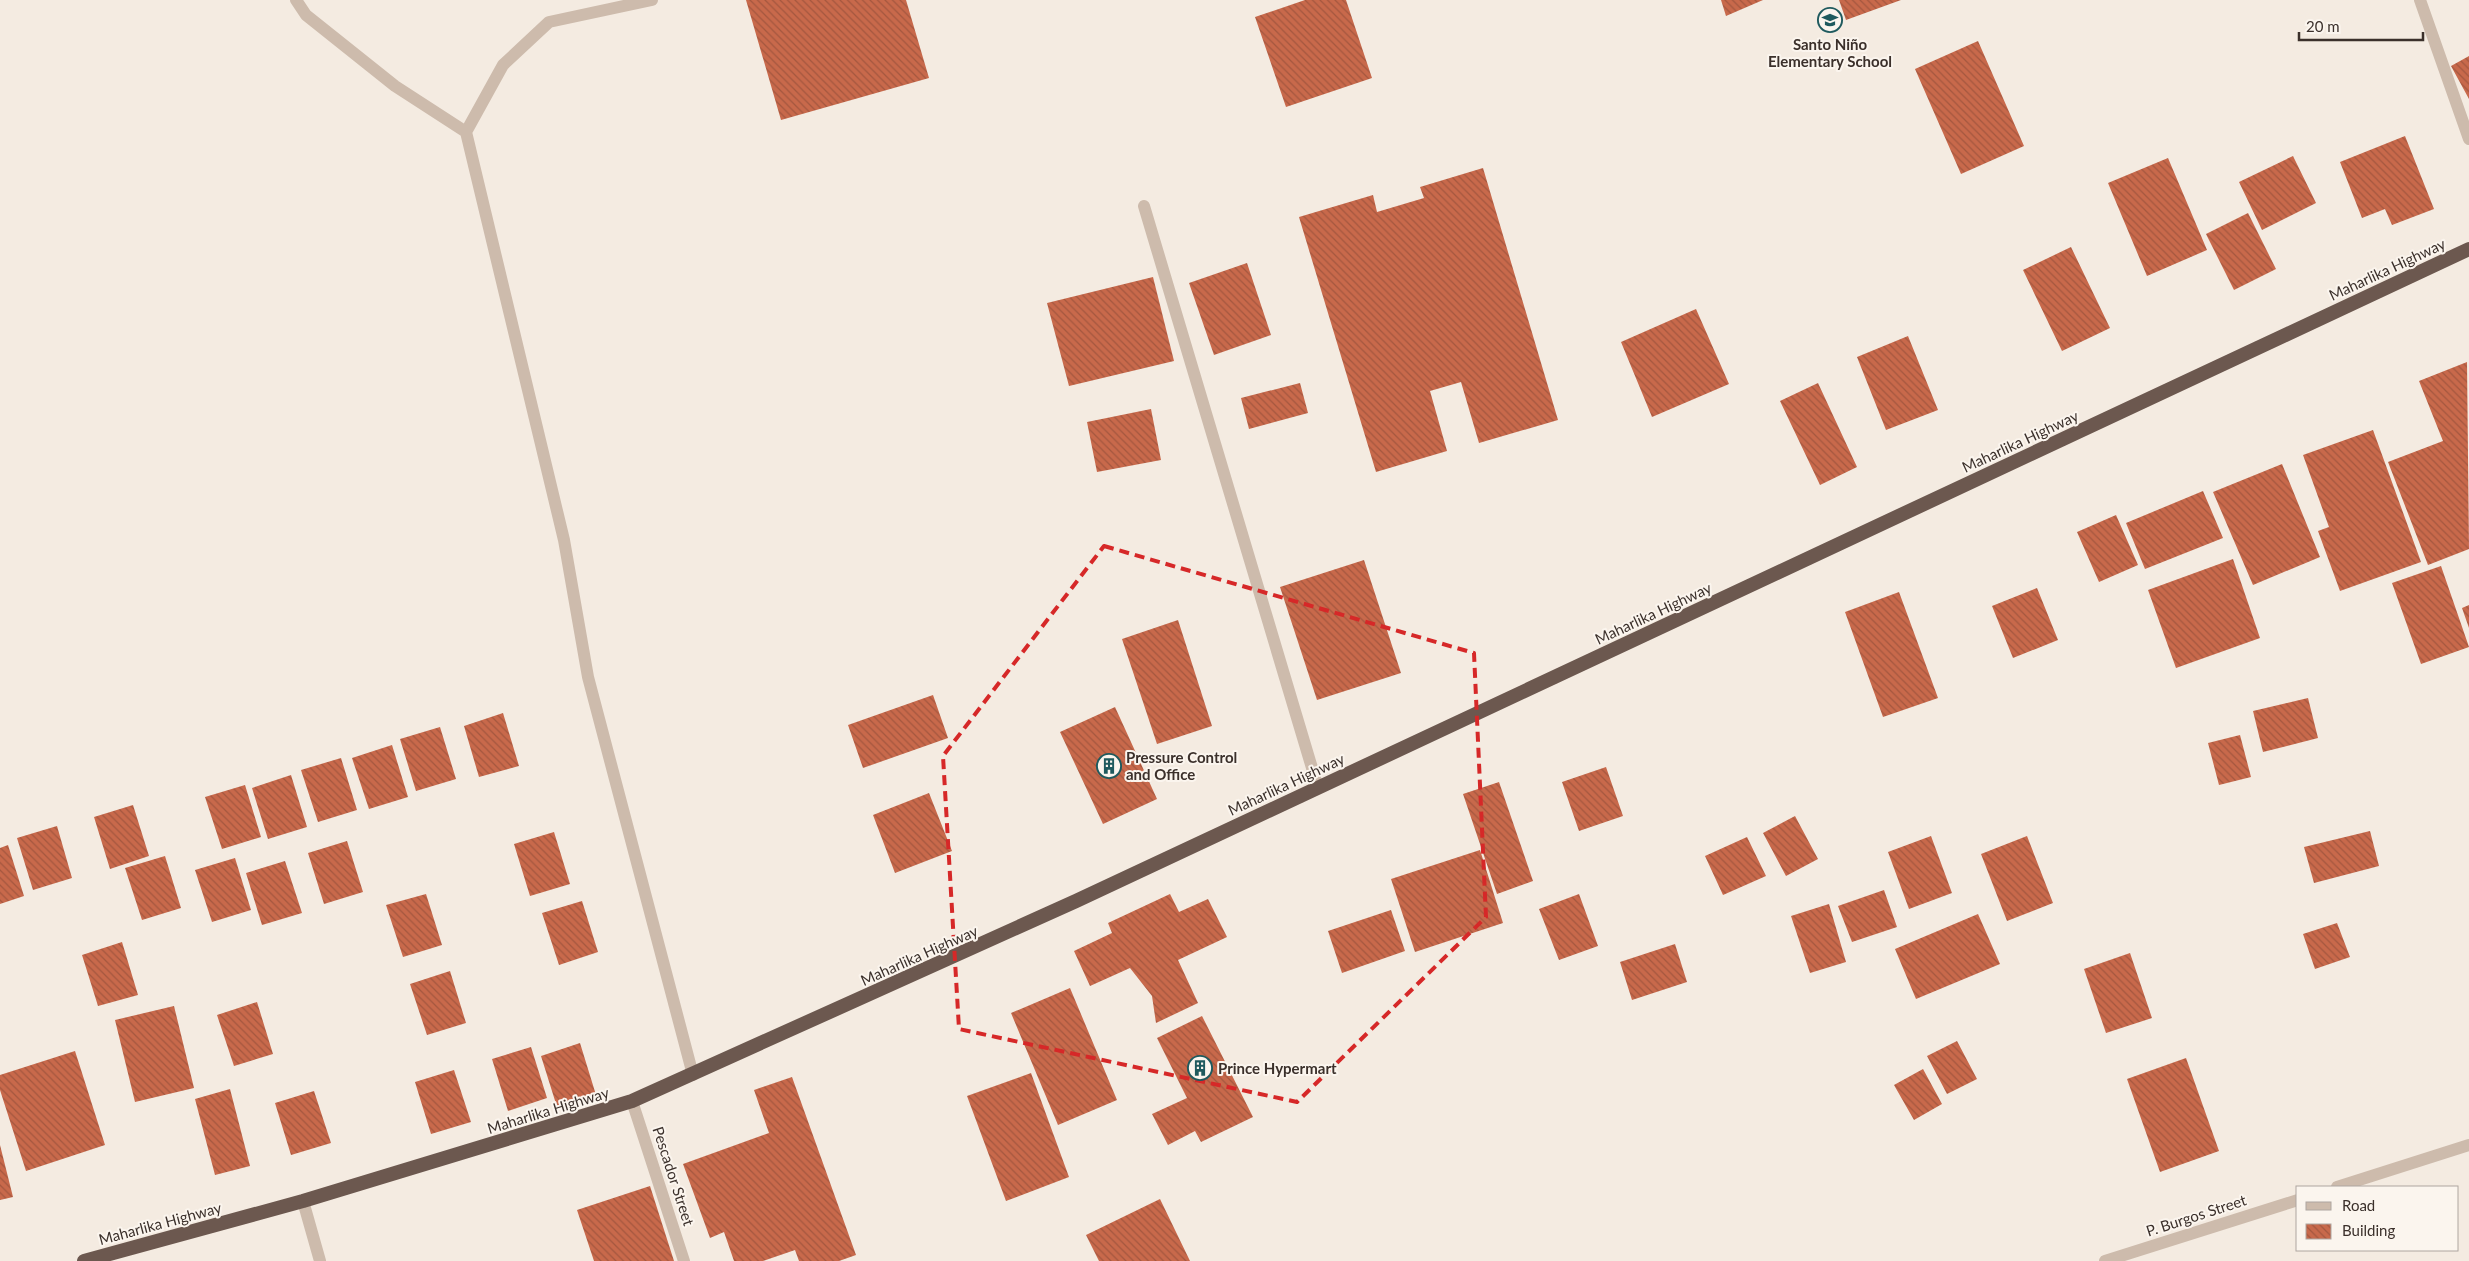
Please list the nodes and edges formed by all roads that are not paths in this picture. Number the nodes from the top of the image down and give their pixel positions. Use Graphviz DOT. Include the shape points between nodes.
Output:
graph roads {
  1 [pos="296,0"];
  2 [pos="652,0"];
  3 [pos="2420,0"];
  4 [pos="466,132"];
  5 [pos="2469,139"];
  6 [pos="1144,206"];
  7 [pos="2469,249"];
  8 [pos="1318,788"];
  9 [pos="694,1075"];
  10 [pos="632,1101"];
  11 [pos="2469,1145"];
  12 [pos="2340,1186"];
  13 [pos="303,1201"];
  14 [pos="2296,1201"];
  15 [pos="84,1261"];
  16 [pos="320,1261"];
  17 [pos="684,1261"];
  18 [pos="2105,1261"];
  1 -- 4 [label="street" via="306,15 395,86"];
  2 -- 4 [label="street" via="549,22 503,65"];
  3 -- 5 [label="street"];
  4 -- 9 [label="street" via="564,540 588,677"];
  6 -- 8 [label="street"];
  7 -- 8 [label="highway, Maharlika Highway"];
  8 -- 9 [label="highway, Maharlika Highway"];
  9 -- 10 [label="highway, Maharlika Highway"];
  10 -- 13 [label="highway, Maharlika Highway"];
  10 -- 17 [label="street, Pescador Street"];
  11 -- 12 [label="street"];
  13 -- 15 [label="highway, Maharlika Highway"];
  13 -- 16 [label="street"];
  14 -- 18 [label="street, P. Burgos Street"];
}
